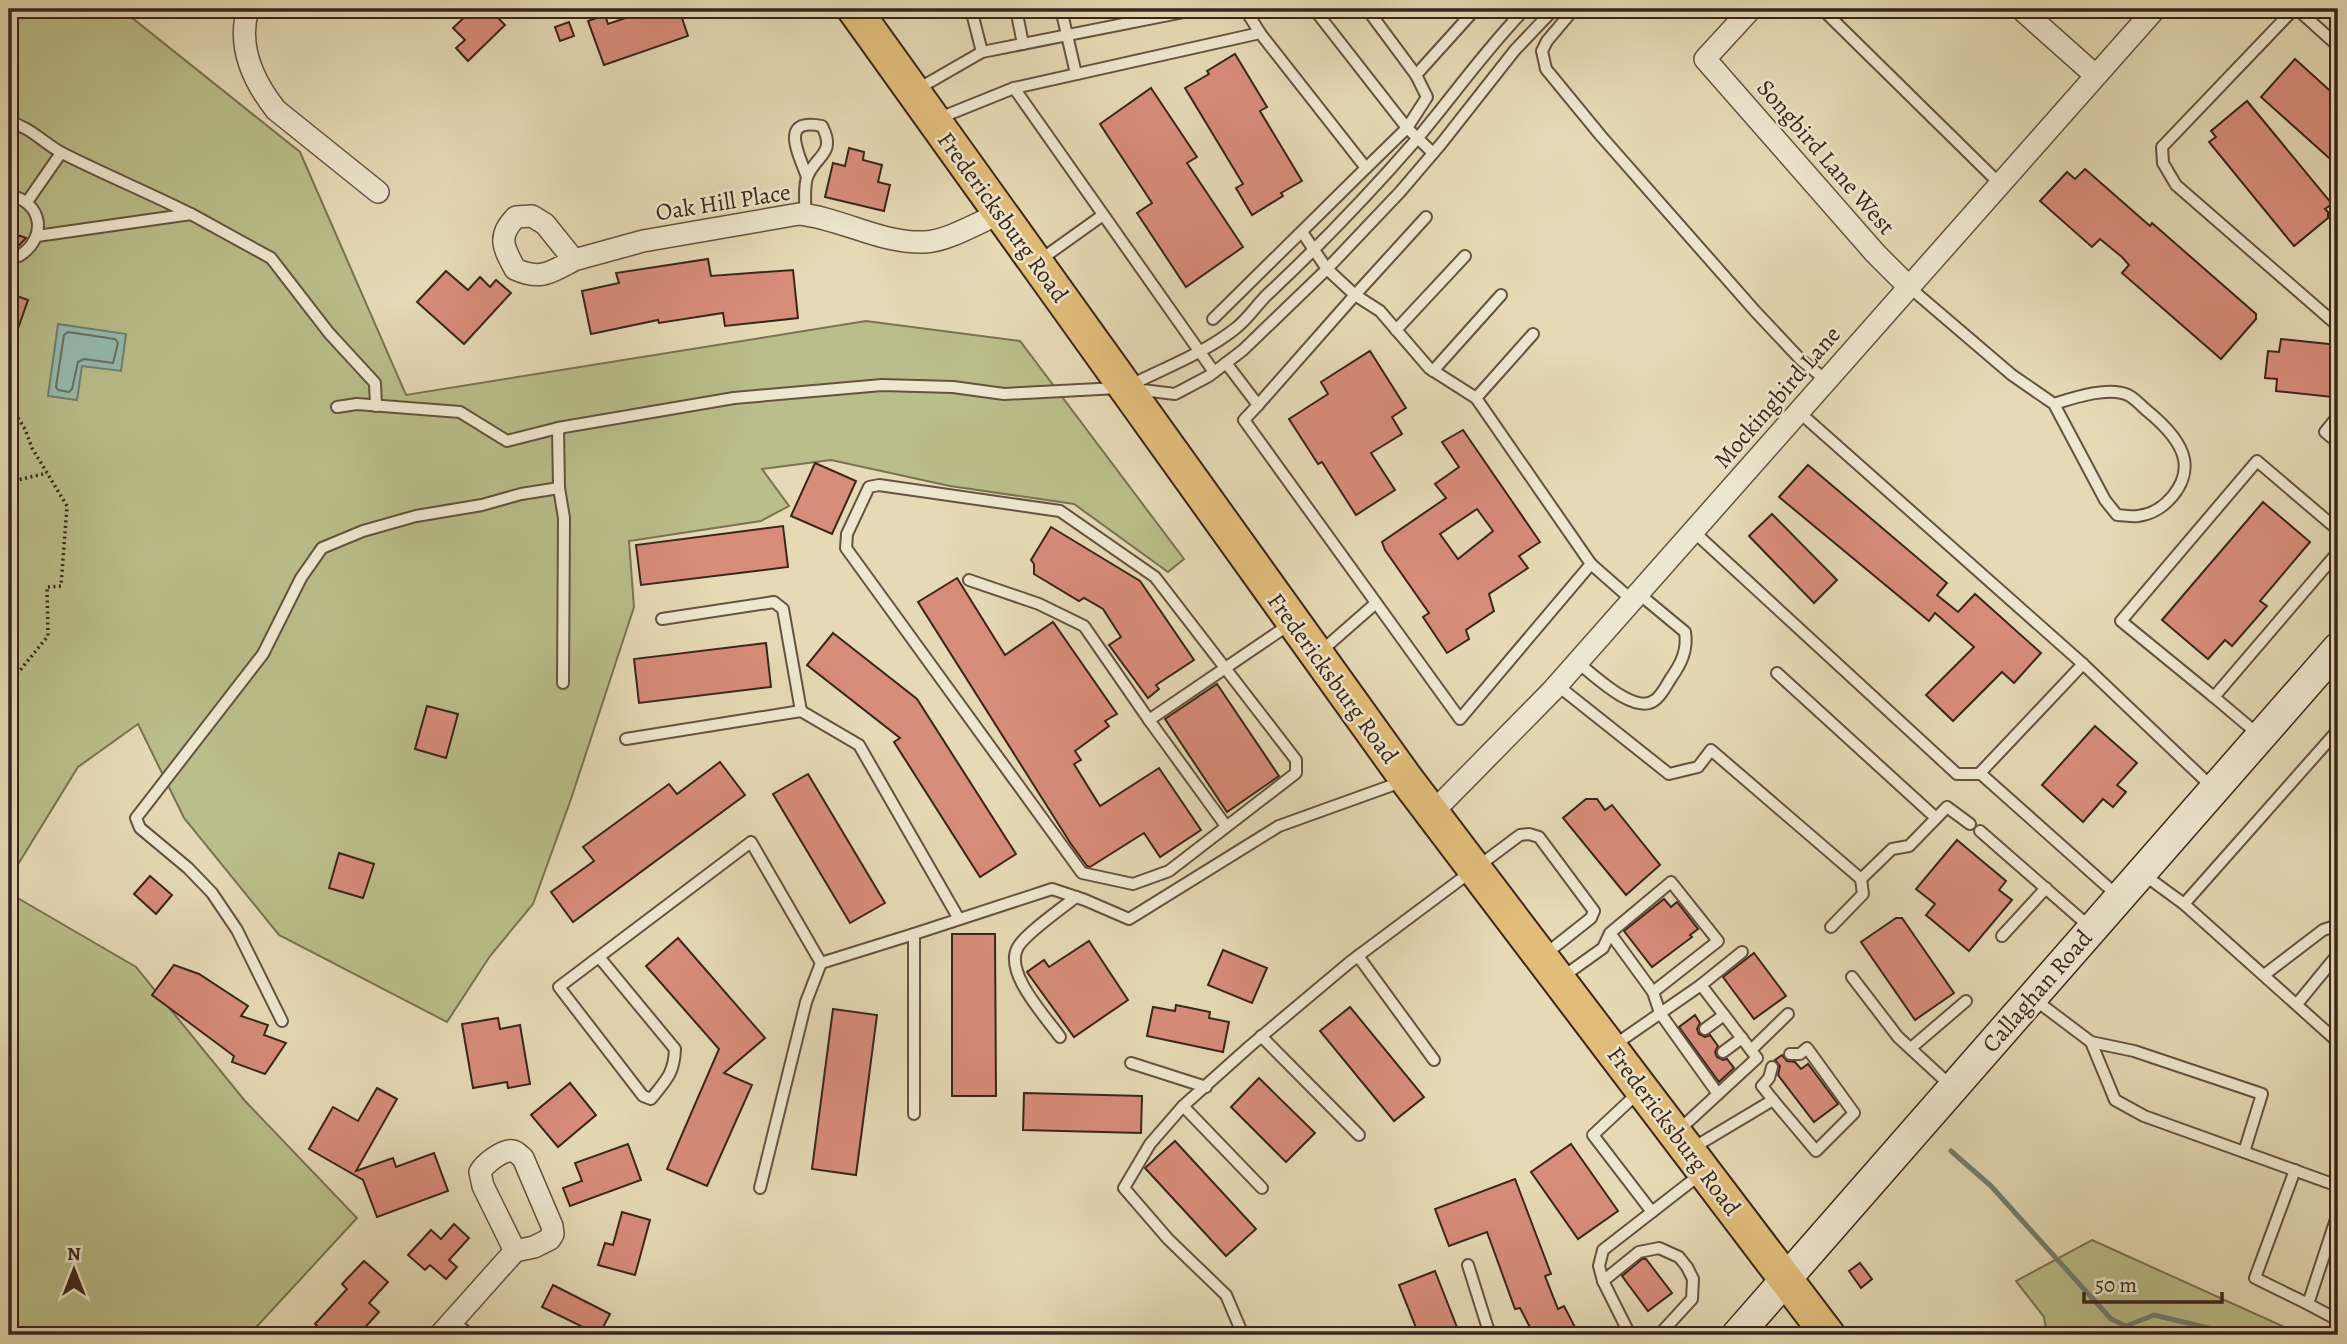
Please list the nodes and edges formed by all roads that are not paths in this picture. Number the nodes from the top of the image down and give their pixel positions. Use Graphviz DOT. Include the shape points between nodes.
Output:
graph roads {
  1 [pos="248,9"];
  2 [pos="855,9"];
  3 [pos="971,9"];
  4 [pos="1016,9"];
  5 [pos="1061,9"];
  6 [pos="1199,9"];
  7 [pos="1245,9"];
  8 [pos="1314,9"];
  9 [pos="1554,9"];
  10 [pos="1574,9"];
  11 [pos="1751,9"];
  12 [pos="1822,9"];
  13 [pos="2021,9"];
  14 [pos="2155,9"];
  15 [pos="2295,9"];
  16 [pos="1522,10"];
  17 [pos="1370,13"];
  18 [pos="1471,14"];
  19 [pos="1536,28"];
  20 [pos="1260,33"];
  21 [pos="1067,36"];
  22 [pos="1023,44"];
  23 [pos="2338,46"];
  24 [pos="982,52"];
  25 [pos="1076,74"];
  26 [pos="1416,75"];
  27 [pos="2095,75"];
  28 [pos="1014,88"];
  29 [pos="914,92"];
  30 [pos="934,120"];
  31 [pos="9,122"];
  32 [pos="1407,128"];
  33 [pos="1417,139"];
  34 [pos="61,153"];
  35 [pos="1433,153"];
  36 [pos="1366,168"];
  37 [pos="807,177"];
  38 [pos="2000,184"];
  39 [pos="378,192"];
  40 [pos="9,195"];
  41 [pos="27,202"];
  42 [pos="1001,213"];
  43 [pos="191,214"];
  44 [pos="805,215"];
  45 [pos="1103,215"];
  46 [pos="1426,217"];
  47 [pos="1302,232"];
  48 [pos="37,236"];
  49 [pos="1316,249"];
  50 [pos="19,256"];
  51 [pos="1465,256"];
  52 [pos="574,260"];
  53 [pos="1036,262"];
  54 [pos="1327,269"];
  55 [pos="1909,287"];
  56 [pos="1355,295"];
  57 [pos="1501,295"];
  58 [pos="1213,319"];
  59 [pos="2338,326"];
  60 [pos="1396,330"];
  61 [pos="1533,334"];
  62 [pos="1198,351"];
  63 [pos="1226,363"];
  64 [pos="1433,371"];
  65 [pos="1214,372"];
  66 [pos="1826,380"];
  67 [pos="1126,388"];
  68 [pos="1476,398"];
  69 [pos="2054,404"];
  70 [pos="1258,405"];
  71 [pos="376,406"];
  72 [pos="337,407"];
  73 [pos="1799,412"];
  74 [pos="2338,416"];
  75 [pos="558,428"];
  76 [pos="2338,443"];
  77 [pos="559,488"];
  78 [pos="2338,530"];
  79 [pos="1693,531"];
  80 [pos="2338,552"];
  81 [pos="1591,565"];
  82 [pos="969,580"];
  83 [pos="1635,597"];
  84 [pos="1376,603"];
  85 [pos="662,619"];
  86 [pos="1293,622"];
  87 [pos="2338,648"];
  88 [pos="1317,655"];
  89 [pos="1577,662"];
  90 [pos="2083,664"];
  91 [pos="1226,667"];
  92 [pos="1777,673"];
  93 [pos="563,683"];
  94 [pos="1557,685"];
  95 [pos="2214,697"];
  96 [pos="801,711"];
  97 [pos="1149,720"];
  98 [pos="2338,730"];
  99 [pos="2261,736"];
  100 [pos="626,738"];
  101 [pos="1979,774"];
  102 [pos="1407,780"];
  103 [pos="2215,789"];
  104 [pos="1432,814"];
  105 [pos="1936,818"];
  106 [pos="1970,824"];
  107 [pos="1226,826"];
  108 [pos="1980,831"];
  109 [pos="1475,869"];
  110 [pos="2141,873"];
  111 [pos="1861,879"];
  112 [pos="2046,888"];
  113 [pos="1076,897"];
  114 [pos="2120,897"];
  115 [pos="2184,904"];
  116 [pos="959,919"];
  117 [pos="2338,925"];
  118 [pos="1831,927"];
  119 [pos="2092,929"];
  120 [pos="1611,933"];
  121 [pos="914,934"];
  122 [pos="2002,936"];
  123 [pos="1742,952"];
  124 [pos="2338,954"];
  125 [pos="1358,956"];
  126 [pos="599,957"];
  127 [pos="821,963"];
  128 [pos="1550,968"];
  129 [pos="2264,975"];
  130 [pos="1852,977"];
  131 [pos="1701,985"];
  132 [pos="1653,992"];
  133 [pos="2032,997"];
  134 [pos="1966,1001"];
  135 [pos="2297,1004"];
  136 [pos="1660,1013"];
  137 [pos="1788,1014"];
  138 [pos="1724,1015"];
  139 [pos="282,1021"];
  140 [pos="1705,1030"];
  141 [pos="1261,1036"];
  142 [pos="1060,1037"];
  143 [pos="1742,1038"];
  144 [pos="2091,1042"];
  145 [pos="2338,1042"];
  146 [pos="1611,1048"];
  147 [pos="1911,1048"];
  148 [pos="1751,1050"];
  149 [pos="1723,1052"];
  150 [pos="1795,1057"];
  151 [pos="1434,1060"];
  152 [pos="1131,1063"];
  153 [pos="1774,1074"];
  154 [pos="1206,1087"];
  155 [pos="1952,1088"];
  156 [pos="1642,1089"];
  157 [pos="1718,1094"];
  158 [pos="1773,1100"];
  159 [pos="1183,1106"];
  160 [pos="915,1114"];
  161 [pos="1359,1135"];
  162 [pos="1690,1152"];
  163 [pos="2244,1152"];
  164 [pos="2295,1170"];
  165 [pos="2338,1186"];
  166 [pos="760,1188"];
  167 [pos="1262,1188"];
  168 [pos="1652,1212"];
  169 [pos="2338,1213"];
  170 [pos="515,1251"];
  171 [pos="1468,1265"];
  172 [pos="1786,1278"];
  173 [pos="1603,1281"];
  174 [pos="2308,1304"];
  175 [pos="2338,1320"];
  176 [pos="447,1328"];
  177 [pos="470,1335"];
  178 [pos="1244,1335"];
  179 [pos="1490,1335"];
  180 [pos="1630,1335"];
  181 [pos="1658,1335"];
  182 [pos="1737,1335"];
  183 [pos="1828,1335"];
  1 -- 39 [label="street" via="248,60 264,95 276,110"];
  2 -- 29 [label="main road, Fredericksburg Road"];
  3 -- 24 [label="lane"];
  4 -- 22 [label="lane"];
  5 -- 21 [label="lane"];
  6 -- 21 [label="lane"];
  7 -- 20 [label="lane"];
  8 -- 32 [label="lane"];
  9 -- 19 [label="lane"];
  10 -- 66 [label="lane" via="1546,41 1542,51 1546,69 1755,311"];
  11 -- 55 [label="street, Songbird Lane West" via="1705,60"];
  12 -- 38 [label="lane"];
  13 -- 27 [label="street"];
  14 -- 27 [label="street, Mockingbird Lane"];
  15 -- 23 [label="lane"];
  15 -- 59 [label="lane" via="2162,147 2163,163 2176,185"];
  16 -- 19 [label="lane"];
  16 -- 33 [label="lane"];
  17 -- 26 [label="lane"];
  18 -- 26 [label="lane"];
  19 -- 35 [label="lane"];
  20 -- 25 [label="lane"];
  20 -- 36 [label="lane"];
  21 -- 22 [label="lane"];
  21 -- 25 [label="lane"];
  22 -- 24 [label="lane"];
  24 -- 29 [label="lane"];
  25 -- 28 [label="lane"];
  26 -- 32 [label="lane" via="1427,97"];
  27 -- 38 [label="street, Mockingbird Lane"];
  28 -- 30 [label="lane"];
  28 -- 45 [label="lane"];
  29 -- 30 [label="main road, Fredericksburg Road"];
  30 -- 42 [label="main road, Fredericksburg Road"];
  31 -- 34 [label="lane" via="23,125"];
  32 -- 33 [label="lane"];
  32 -- 36 [label="lane"];
  33 -- 35 [label="lane"];
  33 -- 49 [label="lane"];
  34 -- 41 [label="lane"];
  34 -- 43 [label="lane"];
  35 -- 54 [label="lane"];
  36 -- 47 [label="lane"];
  37 -- 37 [label="lane" via="826,152 828,141 822,126 802,125 793,138"];
  37 -- 44 [label="lane"];
  38 -- 55 [label="street, Mockingbird Lane"];
  40 -- 41 [label="lane"];
  41 -- 48 [label="lane" via="36,214"];
  42 -- 44 [label="street, Oak Hill Place" via="926,242"];
  42 -- 53 [label="main road, Fredericksburg Road"];
  43 -- 48 [label="lane"];
  43 -- 71 [label="lane" via="271,258 375,383"];
  44 -- 52 [label="street, Oak Hill Place" via="643,241"];
  45 -- 53 [label="lane"];
  45 -- 62 [label="lane"];
  46 -- 56 [label="lane"];
  47 -- 49 [label="lane"];
  47 -- 58 [label="lane"];
  48 -- 50 [label="lane"];
  49 -- 54 [label="lane"];
  49 -- 62 [label="lane" via="1237,327"];
  51 -- 60 [label="lane"];
  53 -- 67 [label="main road, Fredericksburg Road"];
  54 -- 56 [label="lane"];
  54 -- 63 [label="lane"];
  55 -- 66 [label="street, Mockingbird Lane"];
  55 -- 69 [label="lane" via="2012,375"];
  56 -- 60 [label="lane" via="1380,311"];
  56 -- 70 [label="lane"];
  57 -- 64 [label="lane"];
  60 -- 64 [label="lane"];
  61 -- 68 [label="lane"];
  62 -- 65 [label="lane"];
  62 -- 67 [label="lane"];
  63 -- 65 [label="lane"];
  63 -- 70 [label="lane"];
  64 -- 68 [label="lane"];
  65 -- 67 [label="lane" via="1175,394"];
  66 -- 73 [label="street, Mockingbird Lane"];
  67 -- 75 [label="lane" via="1004,394 882,385 734,398"];
  67 -- 86 [label="main road, Fredericksburg Road"];
  68 -- 81 [label="lane"];
  69 -- 69 [label="lane" via="2098,392 2127,394 2159,420 2178,444 2184,480 2171,499 2138,516 2117,515"];
  70 -- 84 [label="lane" via="1244,420"];
  71 -- 72 [label="lane"];
  71 -- 75 [label="lane" via="460,412 507,441"];
  73 -- 79 [label="street, Mockingbird Lane"];
  73 -- 90 [label="lane"];
  74 -- 76 [label="lane" via="2325,432"];
  75 -- 77 [label="lane"];
  77 -- 93 [label="lane" via="564,518"];
  77 -- 139 [label="lane" via="416,516 322,548 301,578 263,654 136,818 139,828 212,893 237,930"];
  78 -- 95 [label="lane" via="2257,461 2120,621"];
  79 -- 83 [label="street, Mockingbird Lane"];
  79 -- 101 [label="lane" via="1957,774"];
  80 -- 95 [label="lane"];
  81 -- 83 [label="lane"];
  81 -- 84 [label="lane" via="1460,719"];
  82 -- 97 [label="lane" via="1039,604 1084,626"];
  83 -- 89 [label="street, Mockingbird Lane"];
  83 -- 89 [label="lane" via="1685,632 1687,642 1681,664 1655,700 1632,703"];
  84 -- 88 [label="lane"];
  85 -- 96 [label="lane" via="774,602 783,609"];
  86 -- 88 [label="main road, Fredericksburg Road"];
  86 -- 91 [label="lane"];
  87 -- 99 [label="main road, Callaghan Road"];
  88 -- 102 [label="main road, Fredericksburg Road"];
  89 -- 94 [label="street, Mockingbird Lane"];
  90 -- 101 [label="lane"];
  90 -- 103 [label="lane"];
  91 -- 97 [label="lane"];
  91 -- 107 [label="lane" via="1296,760 1296,773"];
  91 -- 107 [label="lane" via="1155,577 1060,511 879,485 869,487 847,534 846,548 1082,873 1133,884 1169,871"];
  92 -- 105 [label="lane"];
  94 -- 104 [label="street, Mockingbird Lane"];
  94 -- 111 [label="lane" via="1669,774 1698,767 1711,750"];
  95 -- 99 [label="lane"];
  96 -- 100 [label="lane"];
  96 -- 116 [label="lane" via="859,745"];
  97 -- 107 [label="lane"];
  98 -- 115 [label="lane"];
  99 -- 103 [label="main road, Callaghan Road"];
  101 -- 114 [label="lane"];
  102 -- 104 [label="main road, Fredericksburg Road"];
  102 -- 113 [label="lane" via="1279,826 1129,919"];
  103 -- 110 [label="main road, Callaghan Road"];
  104 -- 109 [label="main road, Fredericksburg Road"];
  105 -- 106 [label="lane" via="1947,807"];
  105 -- 111 [label="lane" via="1909,846 1892,849"];
  108 -- 112 [label="lane"];
  109 -- 125 [label="lane"];
  109 -- 128 [label="main road, Fredericksburg Road"];
  109 -- 128 [label="lane" via="1520,835 1539,837 1548,846 1594,911"];
  110 -- 114 [label="main road, Callaghan Road"];
  110 -- 115 [label="lane"];
  111 -- 118 [label="lane" via="1863,894"];
  112 -- 119 [label="lane"];
  112 -- 122 [label="lane"];
  113 -- 116 [label="lane" via="1052,889"];
  113 -- 142 [label="lane" via="1018,945 1014,963 1020,980"];
  114 -- 119 [label="main road, Callaghan Road"];
  115 -- 129 [label="lane"];
  116 -- 121 [label="lane"];
  117 -- 129 [label="lane" via="2323,930"];
  119 -- 133 [label="main road, Callaghan Road"];
  120 -- 128 [label="lane" via="1603,948"];
  120 -- 132 [label="lane"];
  120 -- 132 [label="lane" via="1671,882 1718,941"];
  121 -- 127 [label="lane"];
  121 -- 160 [label="lane"];
  123 -- 131 [label="lane"];
  124 -- 135 [label="lane"];
  125 -- 141 [label="lane"];
  125 -- 151 [label="lane"];
  126 -- 126 [label="lane" via="559,987 643,1096 651,1099 670,1075 675,1049"];
  126 -- 127 [label="lane" via="751,842"];
  127 -- 166 [label="lane" via="806,1002"];
  128 -- 146 [label="main road, Fredericksburg Road"];
  129 -- 135 [label="lane"];
  130 -- 147 [label="lane"];
  131 -- 136 [label="lane"];
  131 -- 138 [label="lane"];
  132 -- 136 [label="lane"];
  133 -- 144 [label="lane"];
  133 -- 155 [label="main road, Callaghan Road"];
  134 -- 147 [label="lane"];
  135 -- 145 [label="lane"];
  136 -- 146 [label="lane"];
  136 -- 157 [label="lane" via="1704,1067"];
  137 -- 148 [label="lane"];
  138 -- 140 [label="lane"];
  138 -- 143 [label="lane"];
  141 -- 154 [label="lane"];
  141 -- 161 [label="lane"];
  143 -- 148 [label="lane"];
  143 -- 149 [label="lane"];
  144 -- 163 [label="lane" via="2115,1100 2144,1116"];
  144 -- 163 [label="lane" via="2134,1051 2262,1094"];
  146 -- 156 [label="main road, Fredericksburg Road"];
  147 -- 155 [label="lane"];
  148 -- 157 [label="lane" via="1757,1058"];
  150 -- 158 [label="lane" via="1807,1048 1854,1113 1816,1151"];
  152 -- 154 [label="lane"];
  153 -- 158 [label="lane" via="1762,1086"];
  154 -- 159 [label="lane"];
  155 -- 172 [label="main road, Callaghan Road"];
  156 -- 162 [label="main road, Fredericksburg Road"];
  156 -- 168 [label="lane" via="1592,1135"];
  157 -- 162 [label="lane"];
  158 -- 162 [label="lane"];
  159 -- 167 [label="lane"];
  159 -- 178 [label="lane" via="1150,1144 1124,1188 1226,1295"];
  162 -- 168 [label="lane"];
  162 -- 172 [label="main road, Fredericksburg Road"];
  163 -- 164 [label="lane"];
  164 -- 165 [label="lane"];
  164 -- 174 [label="lane" via="2255,1279"];
  168 -- 173 [label="lane" via="1603,1250 1599,1266"];
  169 -- 174 [label="lane"];
  170 -- 170 [label="street" via="542,1243 553,1234 523,1158 507,1151 480,1172"];
  170 -- 176 [label="street"];
  171 -- 179 [label="lane"];
  172 -- 182 [label="main road, Callaghan Road"];
  172 -- 183 [label="main road, Fredericksburg Road"];
  173 -- 180 [label="lane"];
  173 -- 181 [label="lane" via="1639,1252 1660,1248 1679,1257 1693,1279 1692,1299"];
  174 -- 175 [label="lane"];
  176 -- 177 [label="lane"];
}
